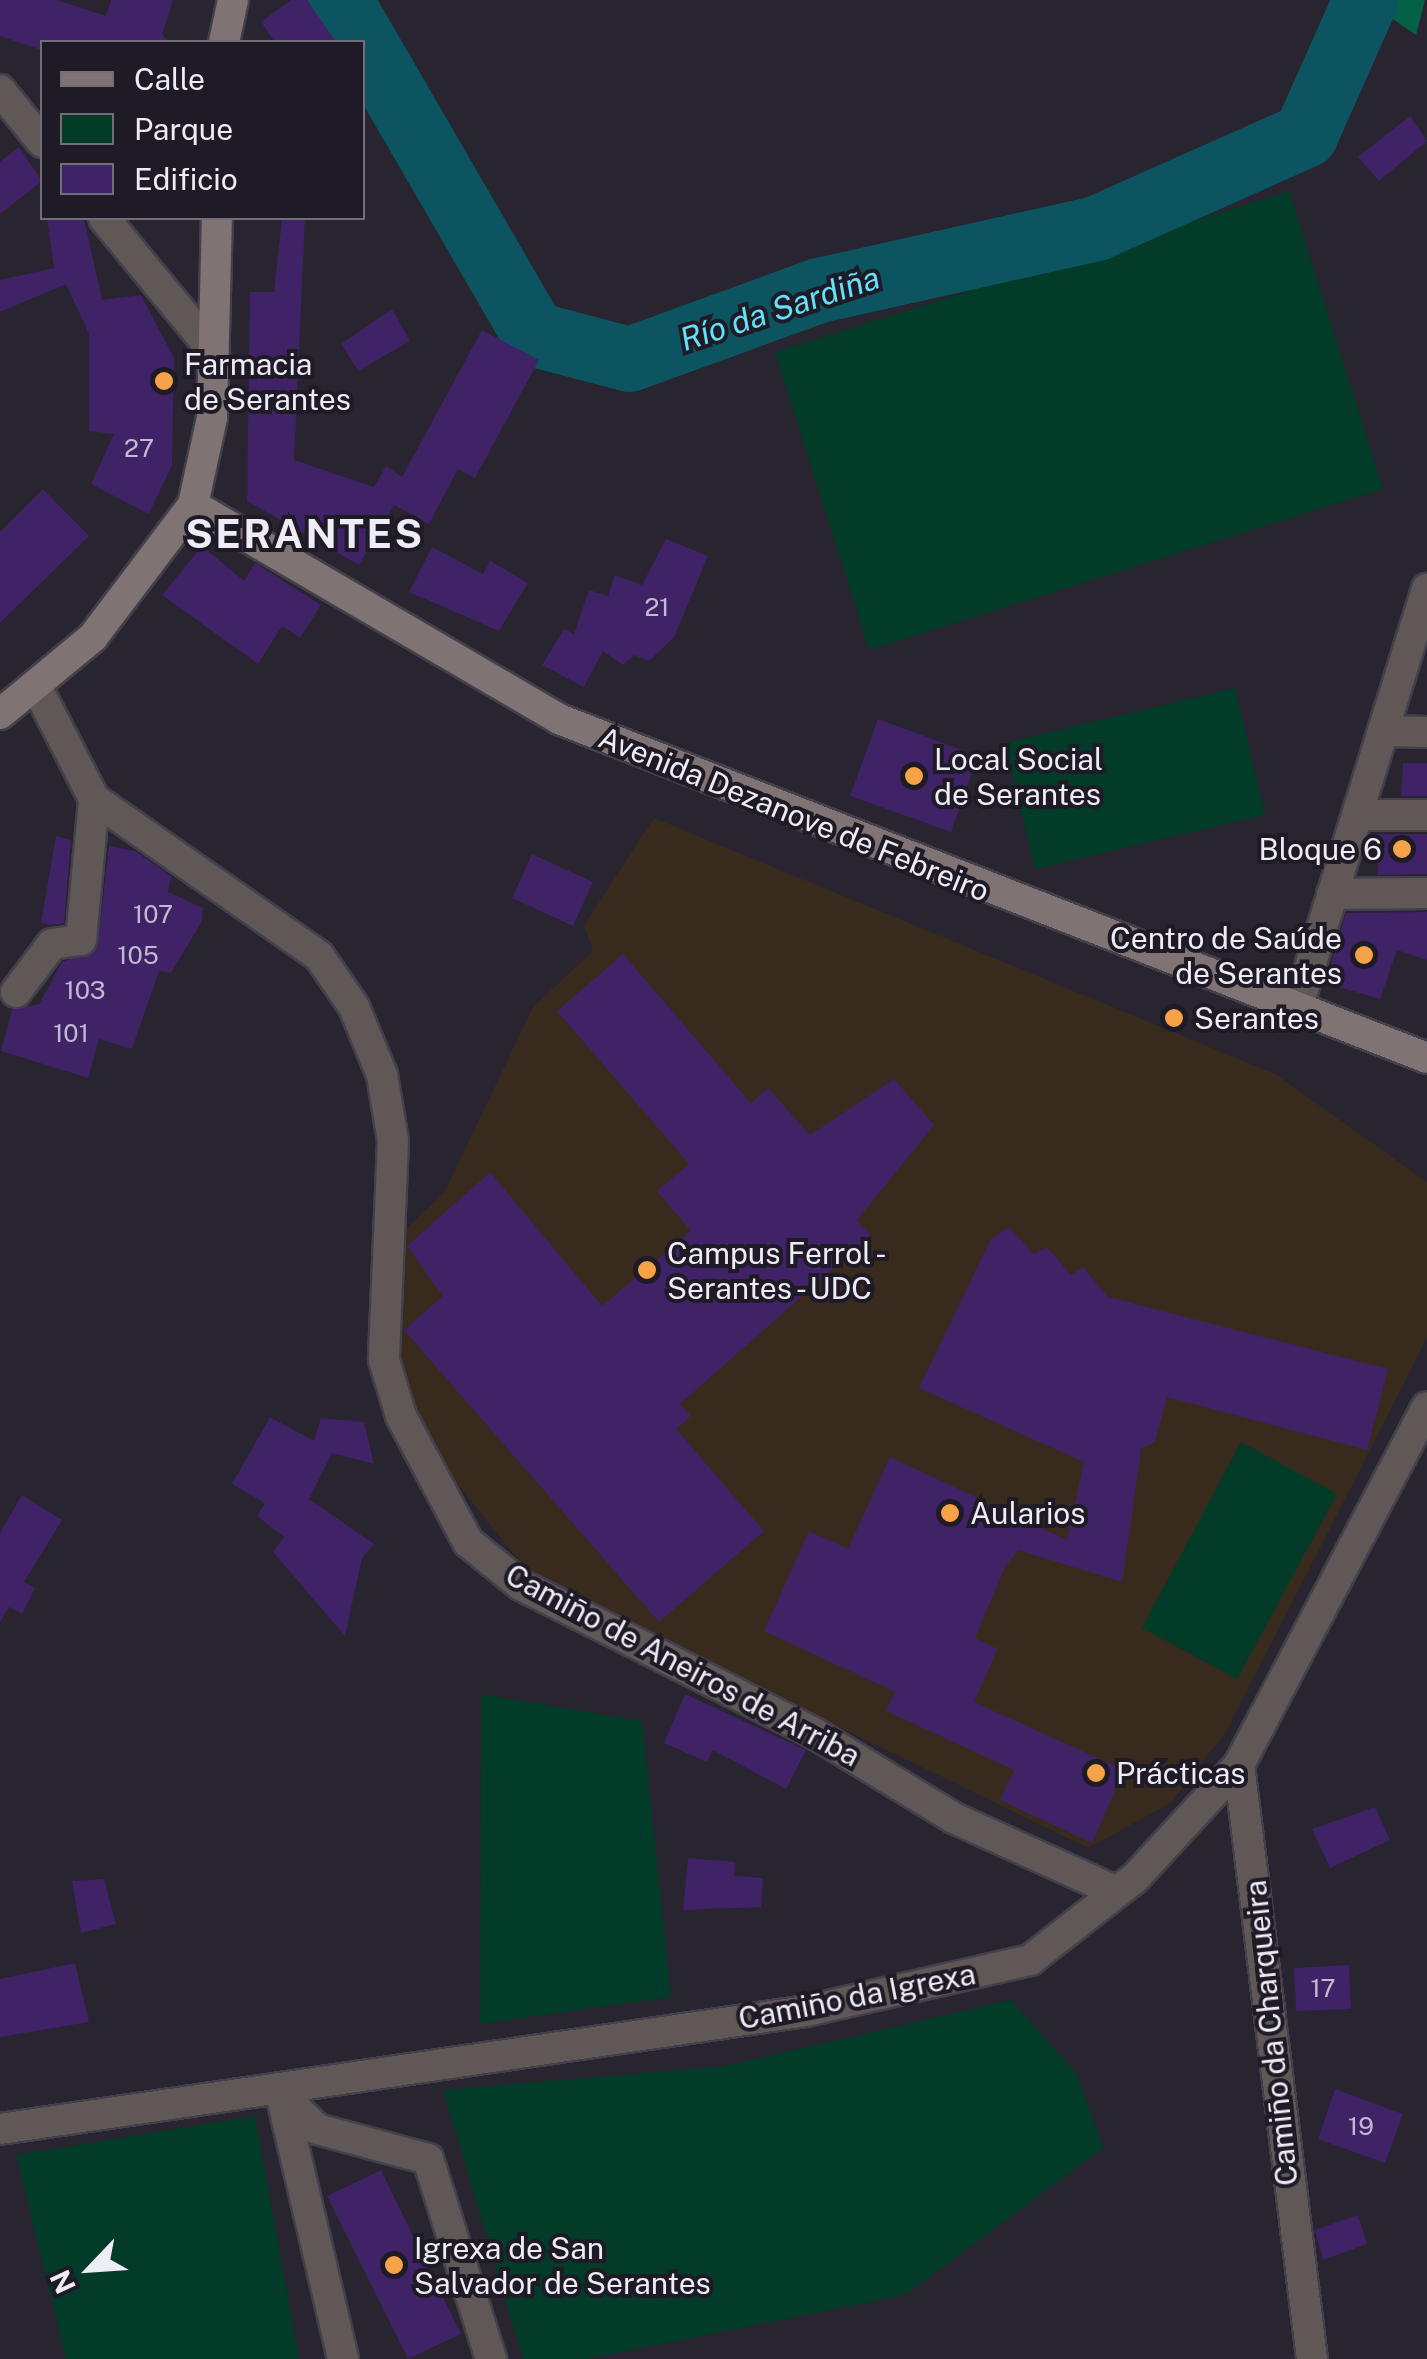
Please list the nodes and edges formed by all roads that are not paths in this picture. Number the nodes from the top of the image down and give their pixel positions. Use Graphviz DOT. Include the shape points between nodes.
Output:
graph roads {
  1 [pos="230,2"];
  2 [pos="224,40"];
  3 [pos="0,90"];
  4 [pos="40,140"];
  5 [pos="106,220"];
  6 [pos="217,220"];
  7 [pos="214,352"];
  8 [pos="193,505"];
  9 [pos="1427,590"];
  10 [pos="1418,646"];
  11 [pos="37,688"];
  12 [pos="0,714"];
  13 [pos="1383,731"];
  14 [pos="1427,732"];
  15 [pos="94,798"];
  16 [pos="1357,815"];
  17 [pos="1427,815"];
  18 [pos="1427,893"];
  19 [pos="1332,894"];
  20 [pos="16,992"];
  21 [pos="1296,1012"];
  22 [pos="1427,1058"];
  23 [pos="1427,1407"];
  24 [pos="1239,1765"];
  25 [pos="1117,1892"];
  26 [pos="281,2094"];
  27 [pos="0,2129"];
  28 [pos="343,2359"];
  29 [pos="491,2359"];
  30 [pos="1312,2359"];
  1 -- 2 [label="main road"];
  3 -- 4 [label="street"];
  5 -- 7 [label="street"];
  6 -- 7 [label="main road"];
  7 -- 8 [label="main road" via="209,449"];
  8 -- 11 [label="main road" via="142,582"];
  8 -- 21 [label="main road, Avenida Dezanove de Febreiro" via="558,720"];
  9 -- 10 [label="street"];
  10 -- 13 [label="street"];
  11 -- 12 [label="main road"];
  11 -- 15 [label="street, Camiño de Aneiros de Arriba"];
  13 -- 14 [label="street"];
  13 -- 16 [label="street"];
  15 -- 20 [label="street" via="81,940 52,944"];
  15 -- 25 [label="street, Camiño de Aneiros de Arriba" via="320,956 354,1007 382,1075 394,1141 384,1360 402,1416 468,1542 522,1585 814,1733 954,1818"];
  16 -- 17 [label="street"];
  16 -- 19 [label="street"];
  18 -- 19 [label="street"];
  19 -- 21 [label="street"];
  21 -- 22 [label="main road, Avenida Dezanove de Febreiro"];
  23 -- 24 [label="street, Camiño da Igrexa"];
  24 -- 25 [label="street, Camiño da Igrexa"];
  24 -- 30 [label="street, Camiño da Charqueira"];
  25 -- 26 [label="street, Camiño da Igrexa" via="1030,1960 806,2011"];
  26 -- 27 [label="street, Camiño da Igrexa"];
  26 -- 28 [label="street"];
  26 -- 29 [label="street" via="317,2130 428,2159"];
}
